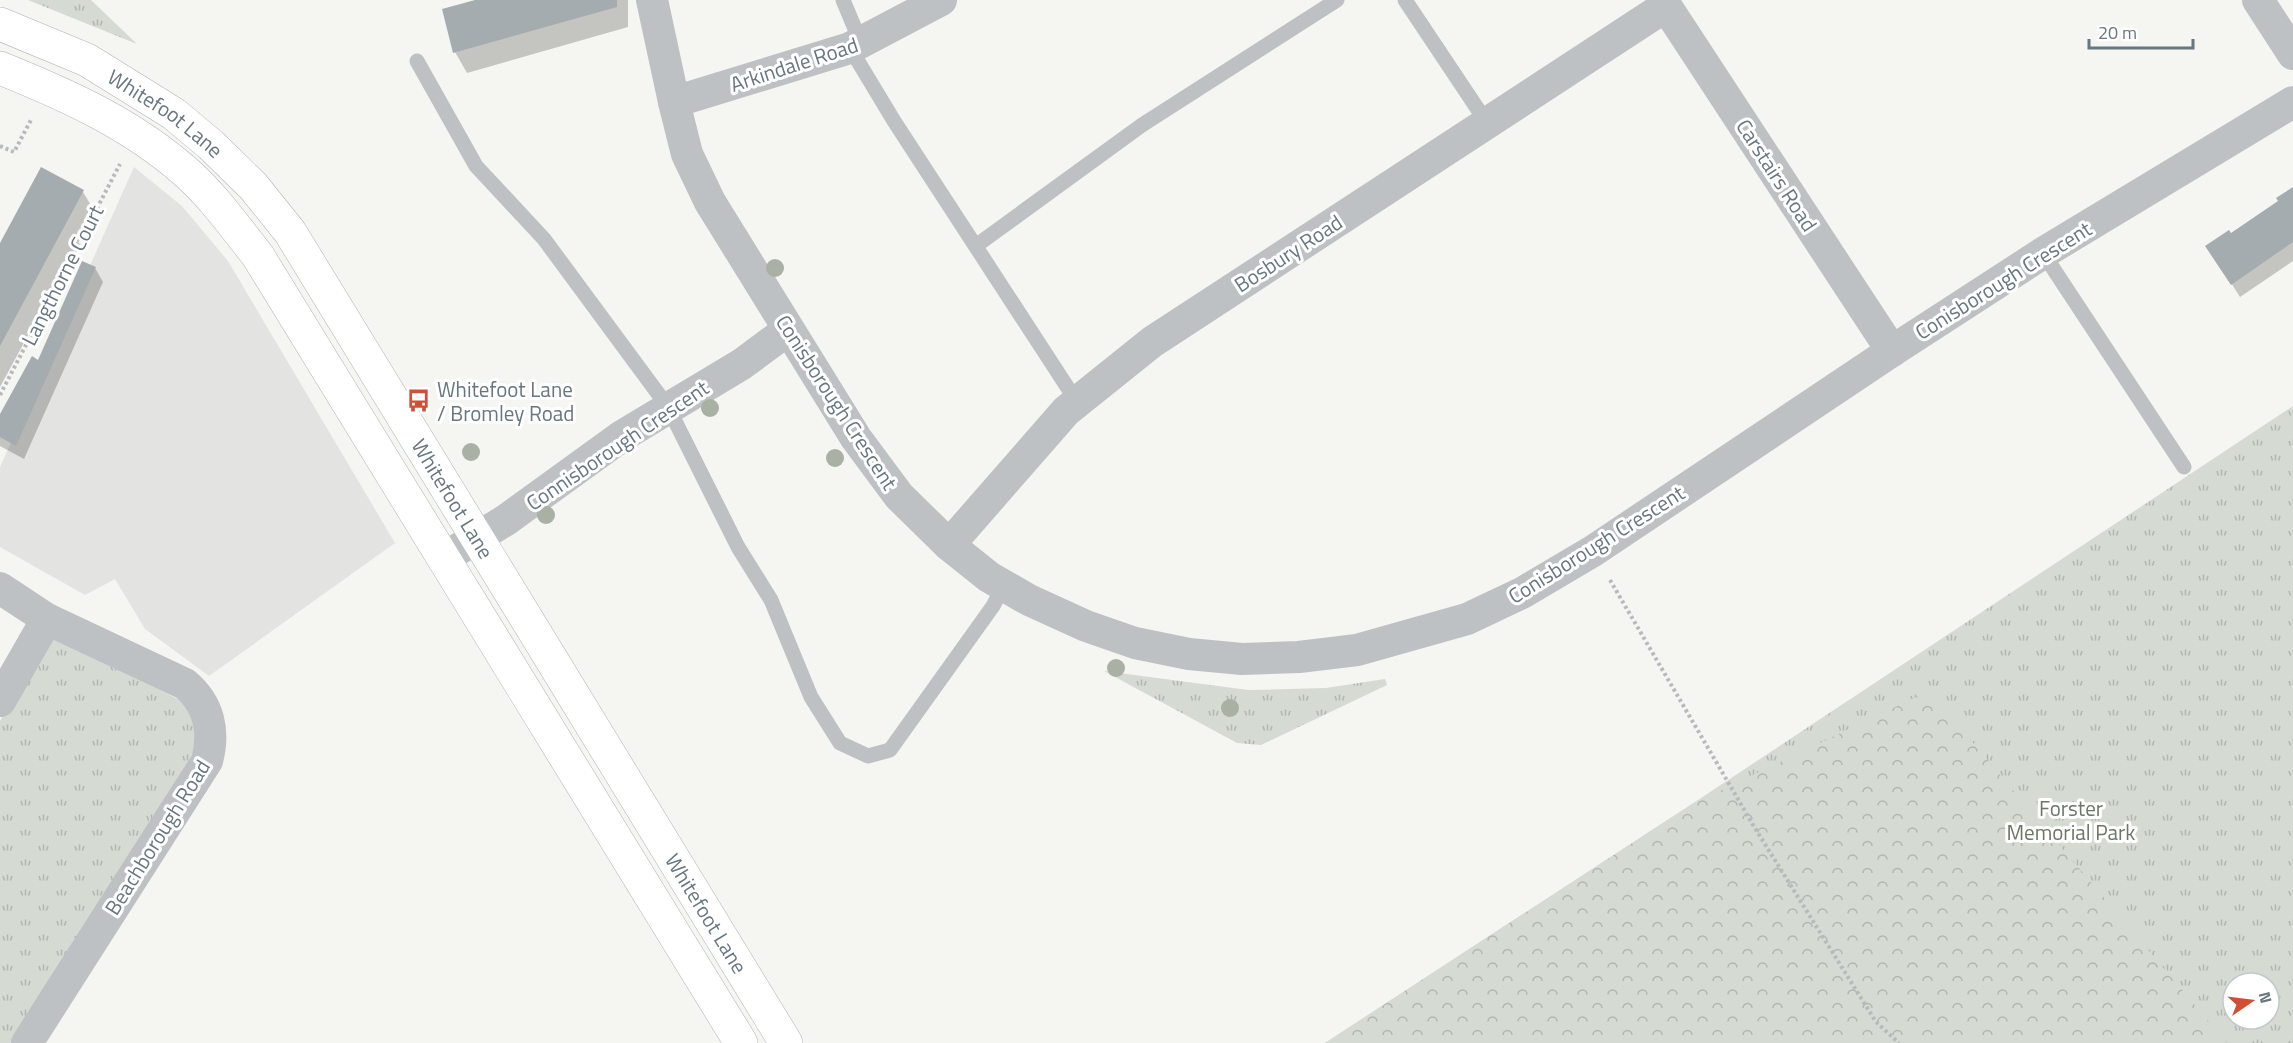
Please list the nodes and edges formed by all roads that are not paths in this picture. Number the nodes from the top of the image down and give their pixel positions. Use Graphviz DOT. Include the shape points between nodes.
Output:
graph roads {
  1 [pos="652,0"];
  2 [pos="843,0"];
  3 [pos="941,0"];
  4 [pos="1337,0"];
  5 [pos="1405,0"];
  6 [pos="2258,0"];
  7 [pos="1664,3"];
  8 [pos="0,24"];
  9 [pos="855,46"];
  10 [pos="2293,54"];
  11 [pos="417,61"];
  12 [pos="0,68"];
  13 [pos="674,102"];
  14 [pos="2293,102"];
  15 [pos="1487,123"];
  16 [pos="211,145"];
  17 [pos="186,172"];
  18 [pos="977,245"];
  19 [pos="2043,253"];
  20 [pos="788,330"];
  21 [pos="1892,351"];
  22 [pos="1077,402"];
  23 [pos="668,407"];
  24 [pos="2184,467"];
  25 [pos="477,537"];
  26 [pos="949,545"];
  27 [pos="444,558"];
  28 [pos="1004,585"];
  29 [pos="0,588"];
  30 [pos="47,619"];
  31 [pos="4,686"];
  32 [pos="27,1043"];
  33 [pos="741,1043"];
  34 [pos="786,1043"];
  1 -- 13 [label="street, Conisborough Crescent"];
  2 -- 9 [label="lane"];
  3 -- 9 [label="street, Arkindale Road"];
  4 -- 18 [label="lane" via="1142,125"];
  5 -- 15 [label="lane"];
  6 -- 10 [label="street"];
  7 -- 15 [label="street, Bosbury Road"];
  7 -- 21 [label="street, Carstairs Road"];
  8 -- 16 [label="street, Whitefoot Lane" via="87,60 174,114"];
  9 -- 13 [label="street, Arkindale Road"];
  9 -- 18 [label="lane" via="894,121"];
  11 -- 23 [label="lane" via="476,166 544,239"];
  12 -- 17 [label="street, Whitefoot Lane" via="70,97 136,134"];
  13 -- 20 [label="street, Conisborough Crescent" via="687,154 710,202"];
  14 -- 19 [label="street, Conisborough Crescent"];
  15 -- 22 [label="street, Bosbury Road" via="1152,342"];
  16 -- 17 [label="lane"];
  16 -- 25 [label="street, Whitefoot Lane" via="253,186 290,232"];
  17 -- 27 [label="street, Whitefoot Lane" via="258,256"];
  18 -- 22 [label="lane"];
  19 -- 21 [label="street, Conisborough Crescent"];
  19 -- 24 [label="lane"];
  20 -- 23 [label="street, Connisborough Crescent" via="742,364"];
  20 -- 26 [label="street, Conisborough Crescent" via="892,487"];
  21 -- 28 [label="street, Conisborough Crescent" via="1593,551 1522,592 1467,619 1357,650 1242,659 1189,654 1135,643 1086,626"];
  22 -- 26 [label="street, Bosbury Road"];
  23 -- 25 [label="street, Connisborough Crescent"];
  23 -- 28 [label="lane" via="738,547 771,600 811,697 840,743 868,756 890,750"];
  25 -- 27 [label="street, Connisborough Crescent"];
  25 -- 34 [label="street, Whitefoot Lane"];
  26 -- 28 [label="street, Conisborough Crescent"];
  27 -- 33 [label="street, Whitefoot Lane"];
  29 -- 30 [label="street"];
  30 -- 31 [label="street"];
  30 -- 32 [label="street, Beachborough Road" via="185,684 196,693 207,713 211,746 207,761"];
}
